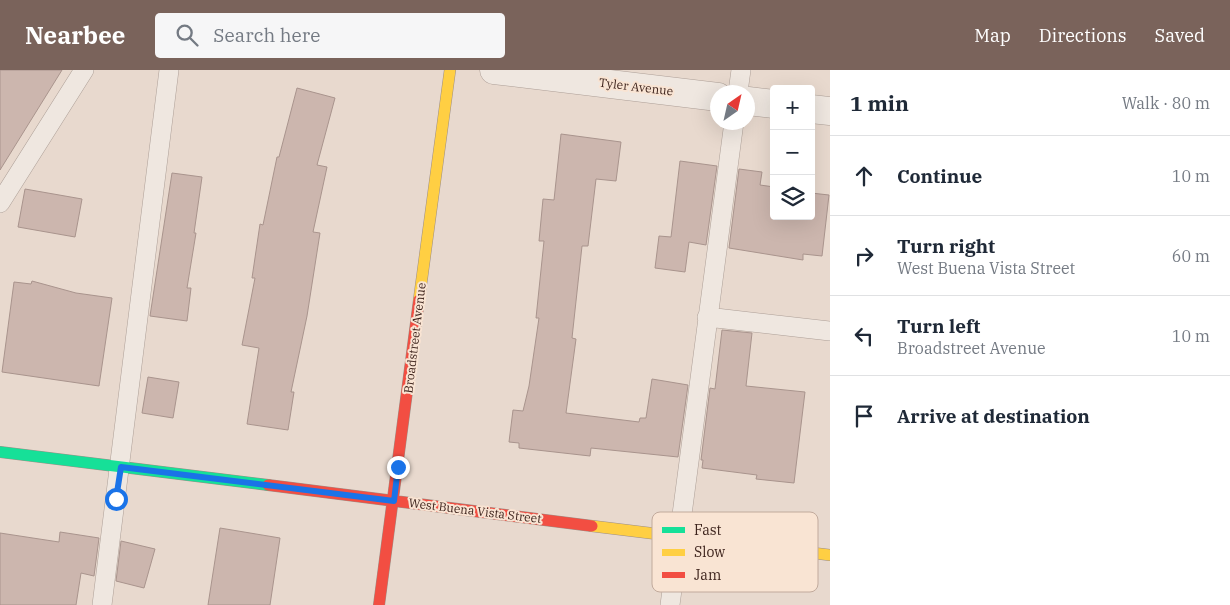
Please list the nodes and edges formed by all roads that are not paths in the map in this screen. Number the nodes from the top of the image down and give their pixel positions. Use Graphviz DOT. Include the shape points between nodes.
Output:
graph roads {
  1 [pos="84,70"];
  2 [pos="169,70"];
  3 [pos="450,70"];
  4 [pos="494,70"];
  5 [pos="741,70"];
  6 [pos="739,85"];
  7 [pos="710,96"];
  8 [pos="755,102"];
  9 [pos="770,104"];
  10 [pos="815,109"];
  11 [pos="830,111"];
  12 [pos="733,130"];
  13 [pos="0,203"];
  14 [pos="708,317"];
  15 [pos="830,332"];
  16 [pos="0,452"];
  17 [pos="121,467"];
  18 [pos="394,501"];
  19 [pos="681,512"];
  20 [pos="652,533"];
  21 [pos="672,592"];
  22 [pos="102,605"];
  23 [pos="379,605"];
  24 [pos="670,605"];
  1 -- 13 [label="lane"];
  2 -- 17 [label="lane"];
  3 -- 18 [label="street, Broadstreet Avenue"];
  4 -- 7 [label="street, Tyler Avenue"];
  5 -- 6 [label="lane"];
  8 -- 9 [label="street"];
  10 -- 11 [label="street"];
  12 -- 14 [label="lane"];
  14 -- 15 [label="lane"];
  14 -- 19 [label="lane"];
  16 -- 17 [label="street, West Buena Vista Street"];
  17 -- 18 [label="street, West Buena Vista Street"];
  17 -- 22 [label="lane"];
  18 -- 20 [label="street, West Buena Vista Street"];
  18 -- 23 [label="street, Broadstreet Avenue"];
  21 -- 24 [label="lane"];
}
